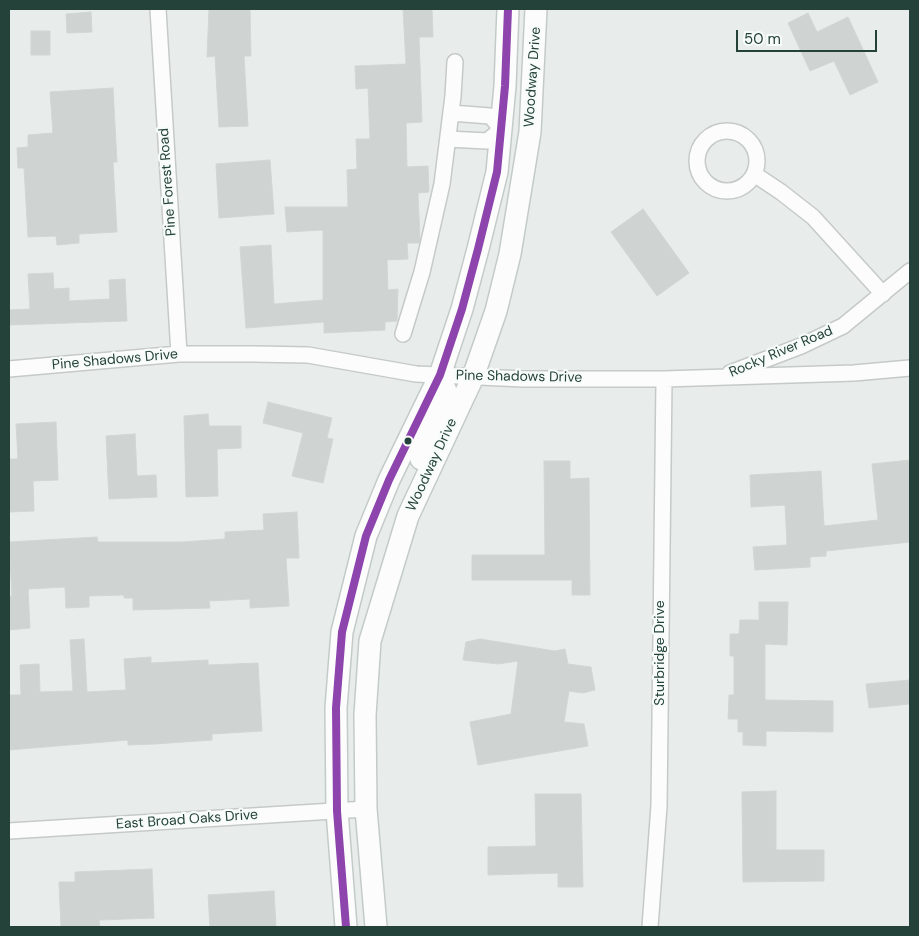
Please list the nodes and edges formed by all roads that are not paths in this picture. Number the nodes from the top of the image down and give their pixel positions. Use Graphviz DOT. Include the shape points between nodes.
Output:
graph roads {
  1 [pos="158,9"];
  2 [pos="508,9"];
  3 [pos="536,9"];
  4 [pos="455,62"];
  5 [pos="451,113"];
  6 [pos="502,129"];
  7 [pos="530,132"];
  8 [pos="448,139"];
  9 [pos="754,174"];
  10 [pos="910,271"];
  11 [pos="884,294"];
  12 [pos="403,334"];
  13 [pos="179,354"];
  14 [pos="910,368"];
  15 [pos="9,369"];
  16 [pos="440,375"];
  17 [pos="473,377"];
  18 [pos="722,377"];
  19 [pos="664,378"];
  20 [pos="424,480"];
  21 [pos="366,809"];
  22 [pos="337,811"];
  23 [pos="9,832"];
  24 [pos="346,927"];
  25 [pos="376,927"];
  26 [pos="650,927"];
  1 -- 13 [label="street, Pine Forest Road"];
  2 -- 6 [label="main road, Woodway Drive"];
  3 -- 7 [label="main road, Woodway Drive"];
  4 -- 5 [label="street"];
  5 -- 6 [label="street" via="490,116"];
  5 -- 8 [label="street"];
  6 -- 7 [label="main road"];
  6 -- 8 [label="street" via="487,141"];
  6 -- 16 [label="main road, Woodway Drive" via="497,172 478,250"];
  7 -- 17 [label="main road, Woodway Drive" via="510,254 496,311"];
  8 -- 12 [label="street" via="432,233"];
  9 -- 9 [label="street" via="739,189 729,191 709,186 702,179 696,160 698,150 710,135 719,131 739,132 747,138 757,155"];
  9 -- 11 [label="street" via="813,217"];
  10 -- 11 [label="street, Rocky River Road"];
  11 -- 18 [label="street, Rocky River Road" via="843,326"];
  13 -- 15 [label="street, Pine Shadows Drive"];
  13 -- 16 [label="street, Pine Shadows Drive" via="308,355 416,374"];
  14 -- 18 [label="street, Pine Shadows Drive"];
  16 -- 17 [label="street, Pine Shadows Drive"];
  16 -- 20 [label="main road" via="446,391 421,457"];
  16 -- 22 [label="main road, Woodway Drive" via="385,488 366,536 352,585 342,632 336,708"];
  17 -- 19 [label="street, Pine Shadows Drive"];
  17 -- 20 [label="main road, Woodway Drive"];
  18 -- 19 [label="street, Pine Shadows Drive"];
  19 -- 26 [label="street, Sturbridge Drive" via="659,806"];
  20 -- 21 [label="main road, Woodway Drive" via="408,516 370,641 365,715"];
  21 -- 22 [label="street, East Broad Oaks Drive"];
  21 -- 25 [label="main road, Woodway Drive"];
  22 -- 23 [label="street, East Broad Oaks Drive"];
  22 -- 24 [label="main road, Woodway Drive"];
}
